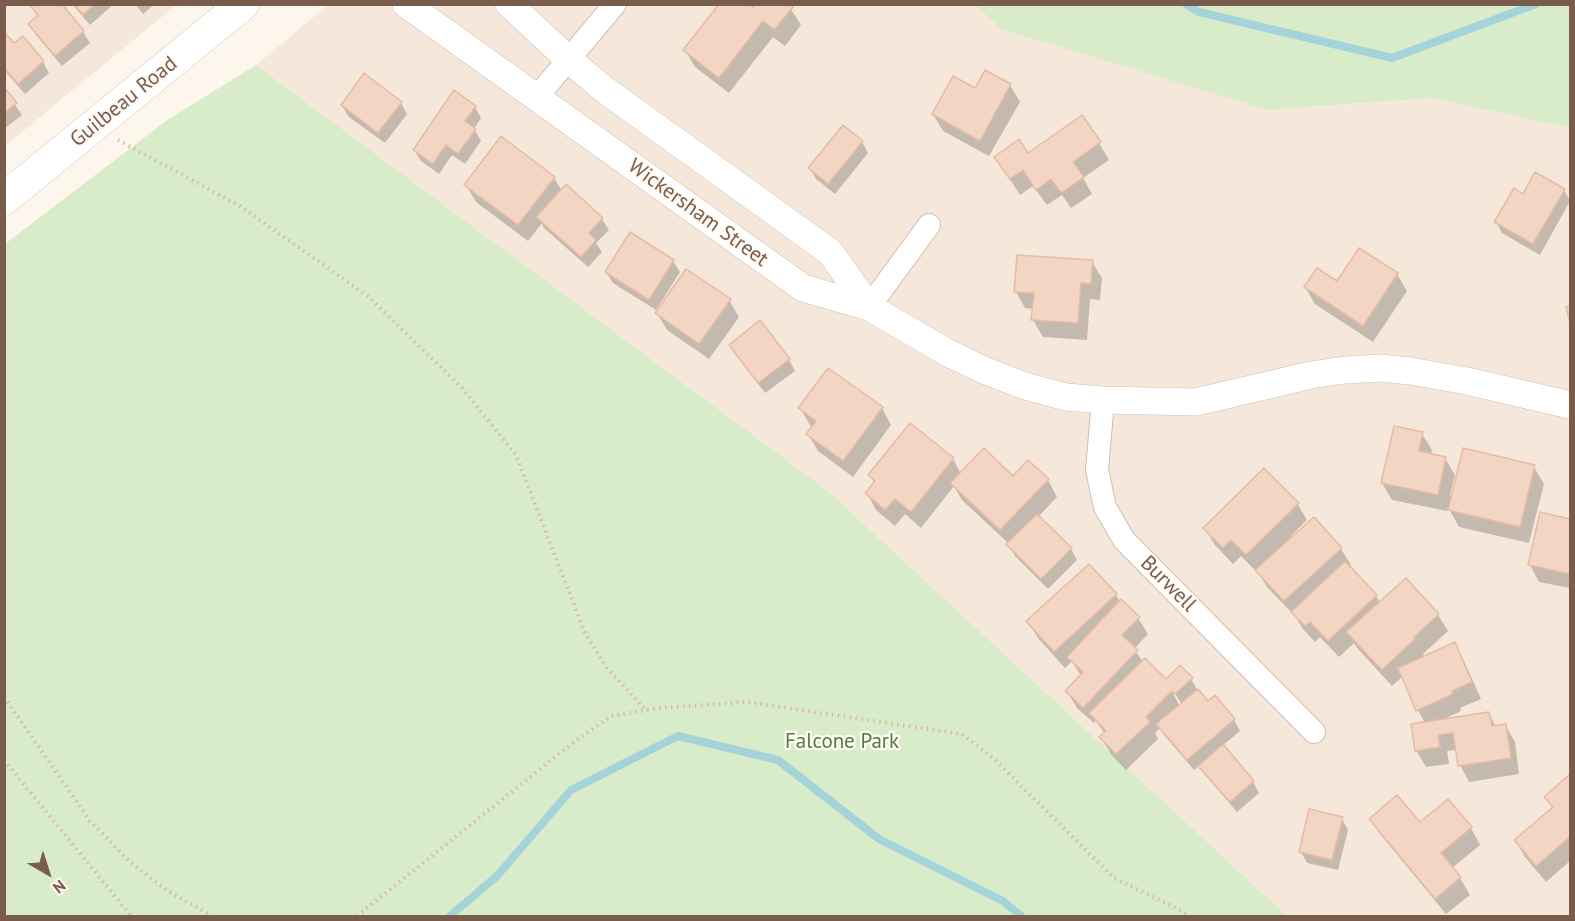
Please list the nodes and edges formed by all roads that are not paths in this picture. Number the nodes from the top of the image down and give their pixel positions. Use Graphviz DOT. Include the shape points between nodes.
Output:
graph roads {
  1 [pos="243,4"];
  2 [pos="406,4"];
  3 [pos="509,4"];
  4 [pos="615,4"];
  5 [pos="569,60"];
  6 [pos="537,97"];
  7 [pos="4,199"];
  8 [pos="928,225"];
  9 [pos="869,307"];
  10 [pos="1103,400"];
  11 [pos="1570,405"];
  12 [pos="1314,732"];
  1 -- 7 [label="main road, Guilbeau Road"];
  2 -- 6 [label="street, Wickersham Street"];
  3 -- 5 [label="street, Wickersham Street"];
  4 -- 5 [label="street"];
  5 -- 6 [label="street"];
  5 -- 9 [label="street, Wickersham Street" via="830,252"];
  6 -- 9 [label="street, Wickersham Street" via="803,288"];
  8 -- 9 [label="street"];
  9 -- 10 [label="street, Wickersham Street" via="986,371 1066,397"];
  10 -- 11 [label="street, Wickersham Street" via="1196,402 1311,375 1380,368 1467,381"];
  10 -- 12 [label="street, Burwell" via="1097,470 1105,507 1124,540"];
}
